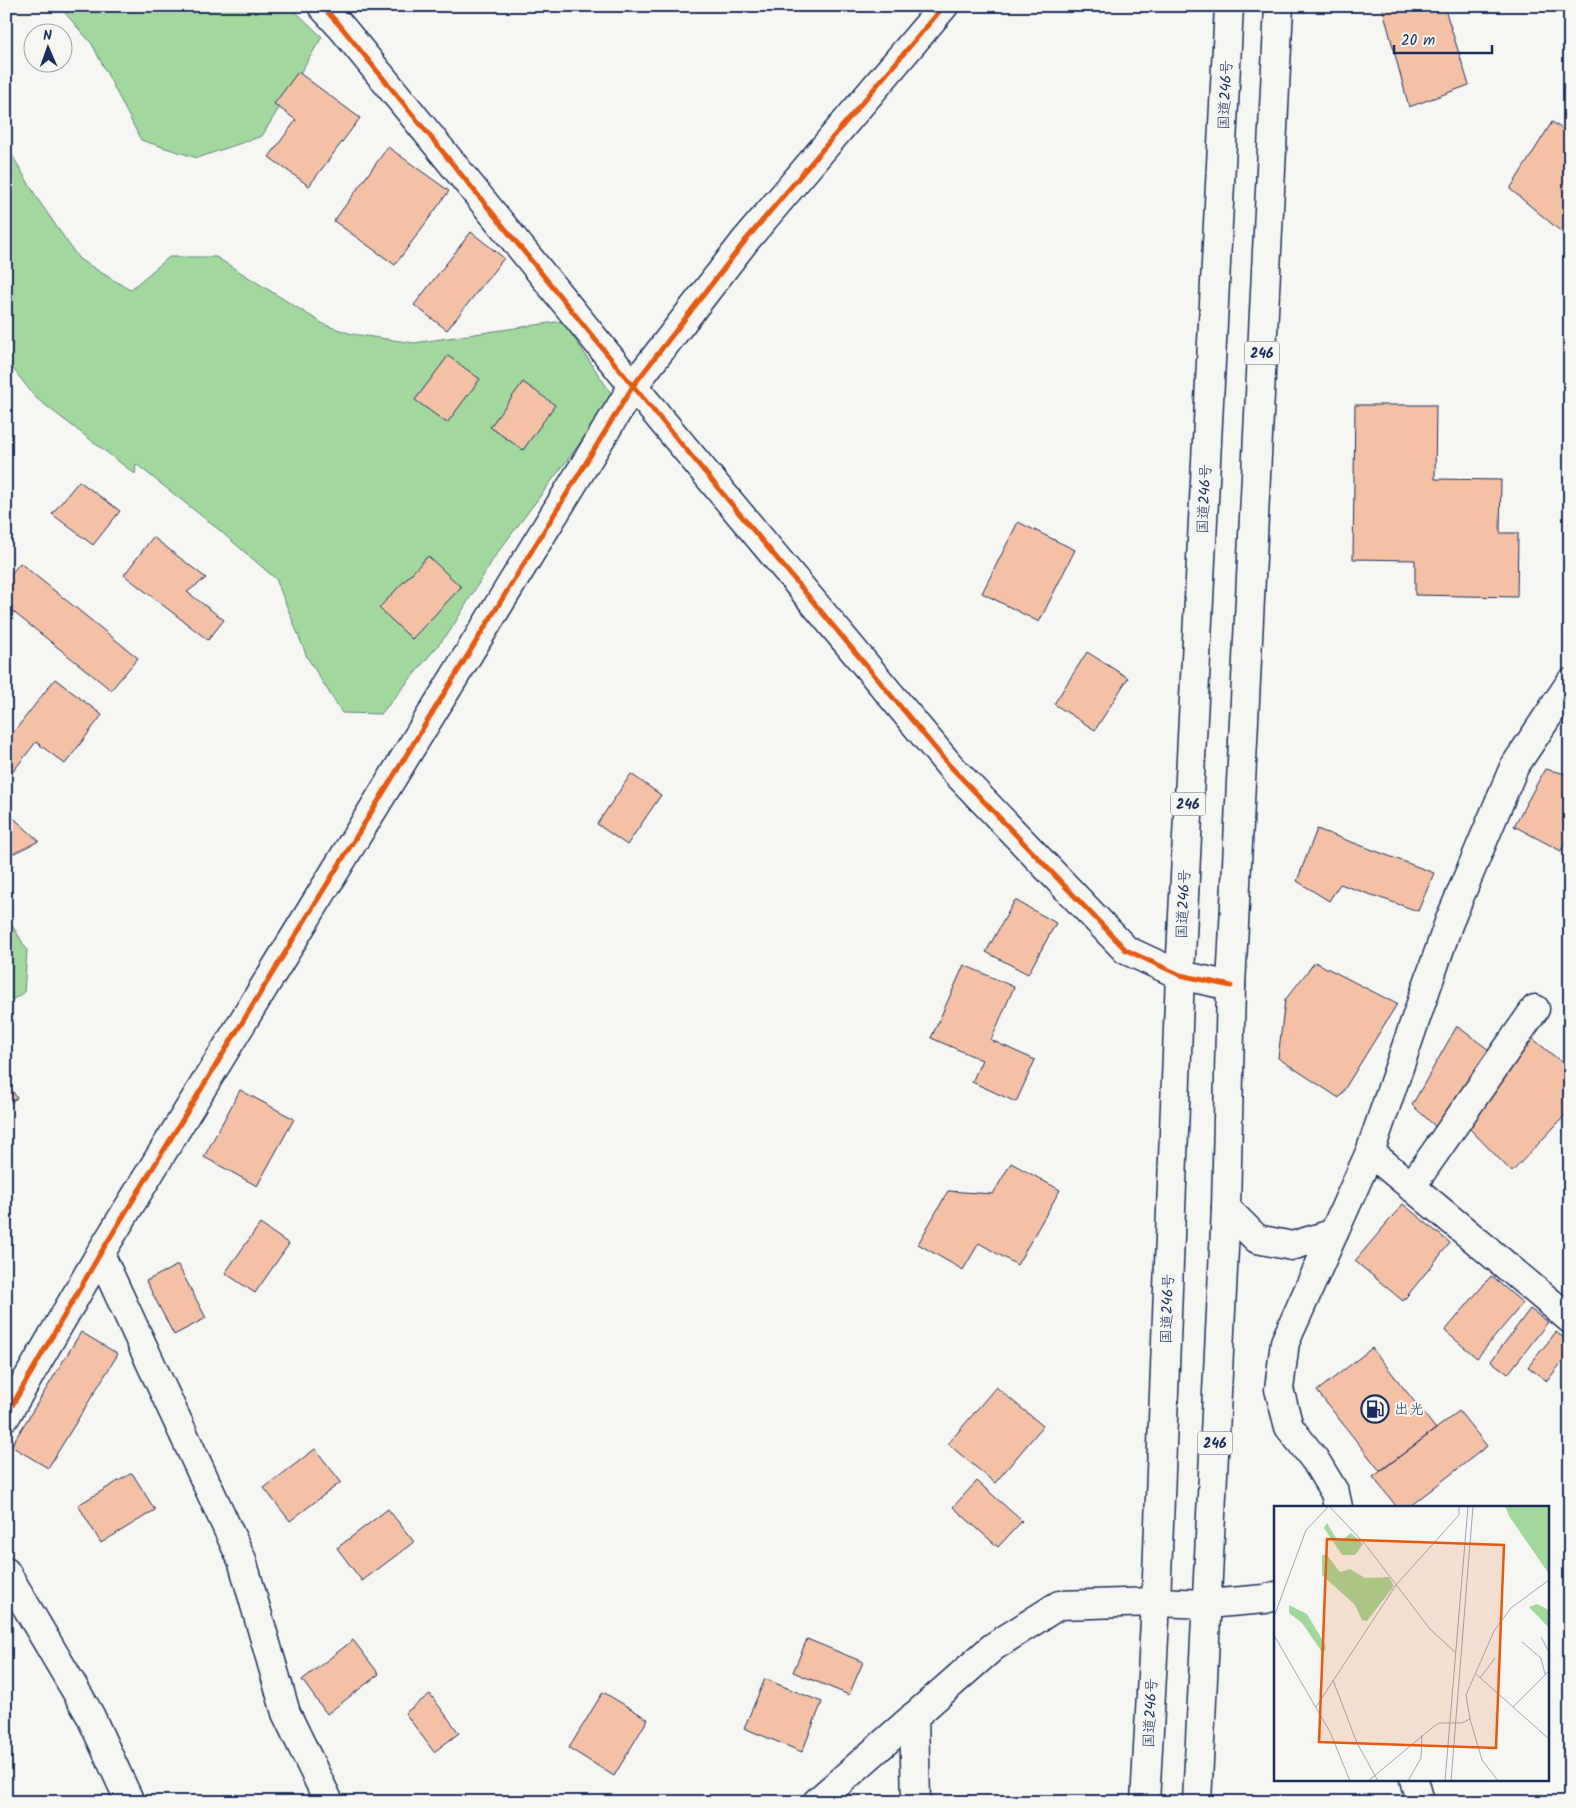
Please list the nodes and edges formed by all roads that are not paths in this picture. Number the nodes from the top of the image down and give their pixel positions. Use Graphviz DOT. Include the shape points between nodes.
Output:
graph roads {
  1 [pos="322,6"];
  2 [pos="944,6"];
  3 [pos="1229,6"];
  4 [pos="1279,6"];
  5 [pos="633,386"];
  6 [pos="1570,683"];
  7 [pos="1180,975"];
  8 [pos="1231,986"];
  9 [pos="1535,1009"];
  10 [pos="1370,1152"];
  11 [pos="1412,1187"];
  12 [pos="1226,1208"];
  13 [pos="1334,1233"];
  14 [pos="100,1254"];
  15 [pos="1570,1319"];
  16 [pos="6,1416"];
  17 [pos="1338,1506"];
  18 [pos="6,1572"];
  19 [pos="1274,1596"];
  20 [pos="1156,1602"];
  21 [pos="1207,1604"];
  22 [pos="914,1716"];
  23 [pos="1414,1780"];
  24 [pos="130,1802"];
  25 [pos="329,1802"];
  26 [pos="817,1802"];
  27 [pos="916,1802"];
  28 [pos="1145,1802"];
  29 [pos="1197,1802"];
  30 [pos="1420,1802"];
  1 -- 5 [label="main road"];
  2 -- 5 [label="main road" via="745,240"];
  3 -- 7 [label="main road, 国道246号 / 246"];
  4 -- 8 [label="main road, 246"];
  5 -- 7 [label="main road" via="950,766 1126,950"];
  5 -- 14 [label="main road"];
  6 -- 10 [label="main road" via="1514,767 1450,922"];
  7 -- 8 [label="main road"];
  7 -- 20 [label="main road, 国道246号 / 246"];
  8 -- 12 [label="main road, 246"];
  9 -- 11 [label="main road"];
  10 -- 11 [label="main road"];
  10 -- 13 [label="main road"];
  11 -- 15 [label="main road"];
  12 -- 13 [label="main road" via="1257,1239 1292,1246"];
  12 -- 21 [label="main road, 246"];
  13 -- 17 [label="main road" via="1285,1342 1279,1389 1289,1427 1335,1492"];
  14 -- 16 [label="main road"];
  14 -- 25 [label="main road" via="242,1560 286,1713"];
  18 -- 24 [label="main road" via="90,1715"];
  19 -- 21 [label="main road"];
  20 -- 21 [label="main road"];
  20 -- 22 [label="main road" via="1059,1606 993,1647"];
  20 -- 28 [label="main road, 国道246号 / 246"];
  21 -- 29 [label="main road, 246"];
  22 -- 26 [label="main road"];
  22 -- 27 [label="main road"];
  23 -- 30 [label="main road"];
}
